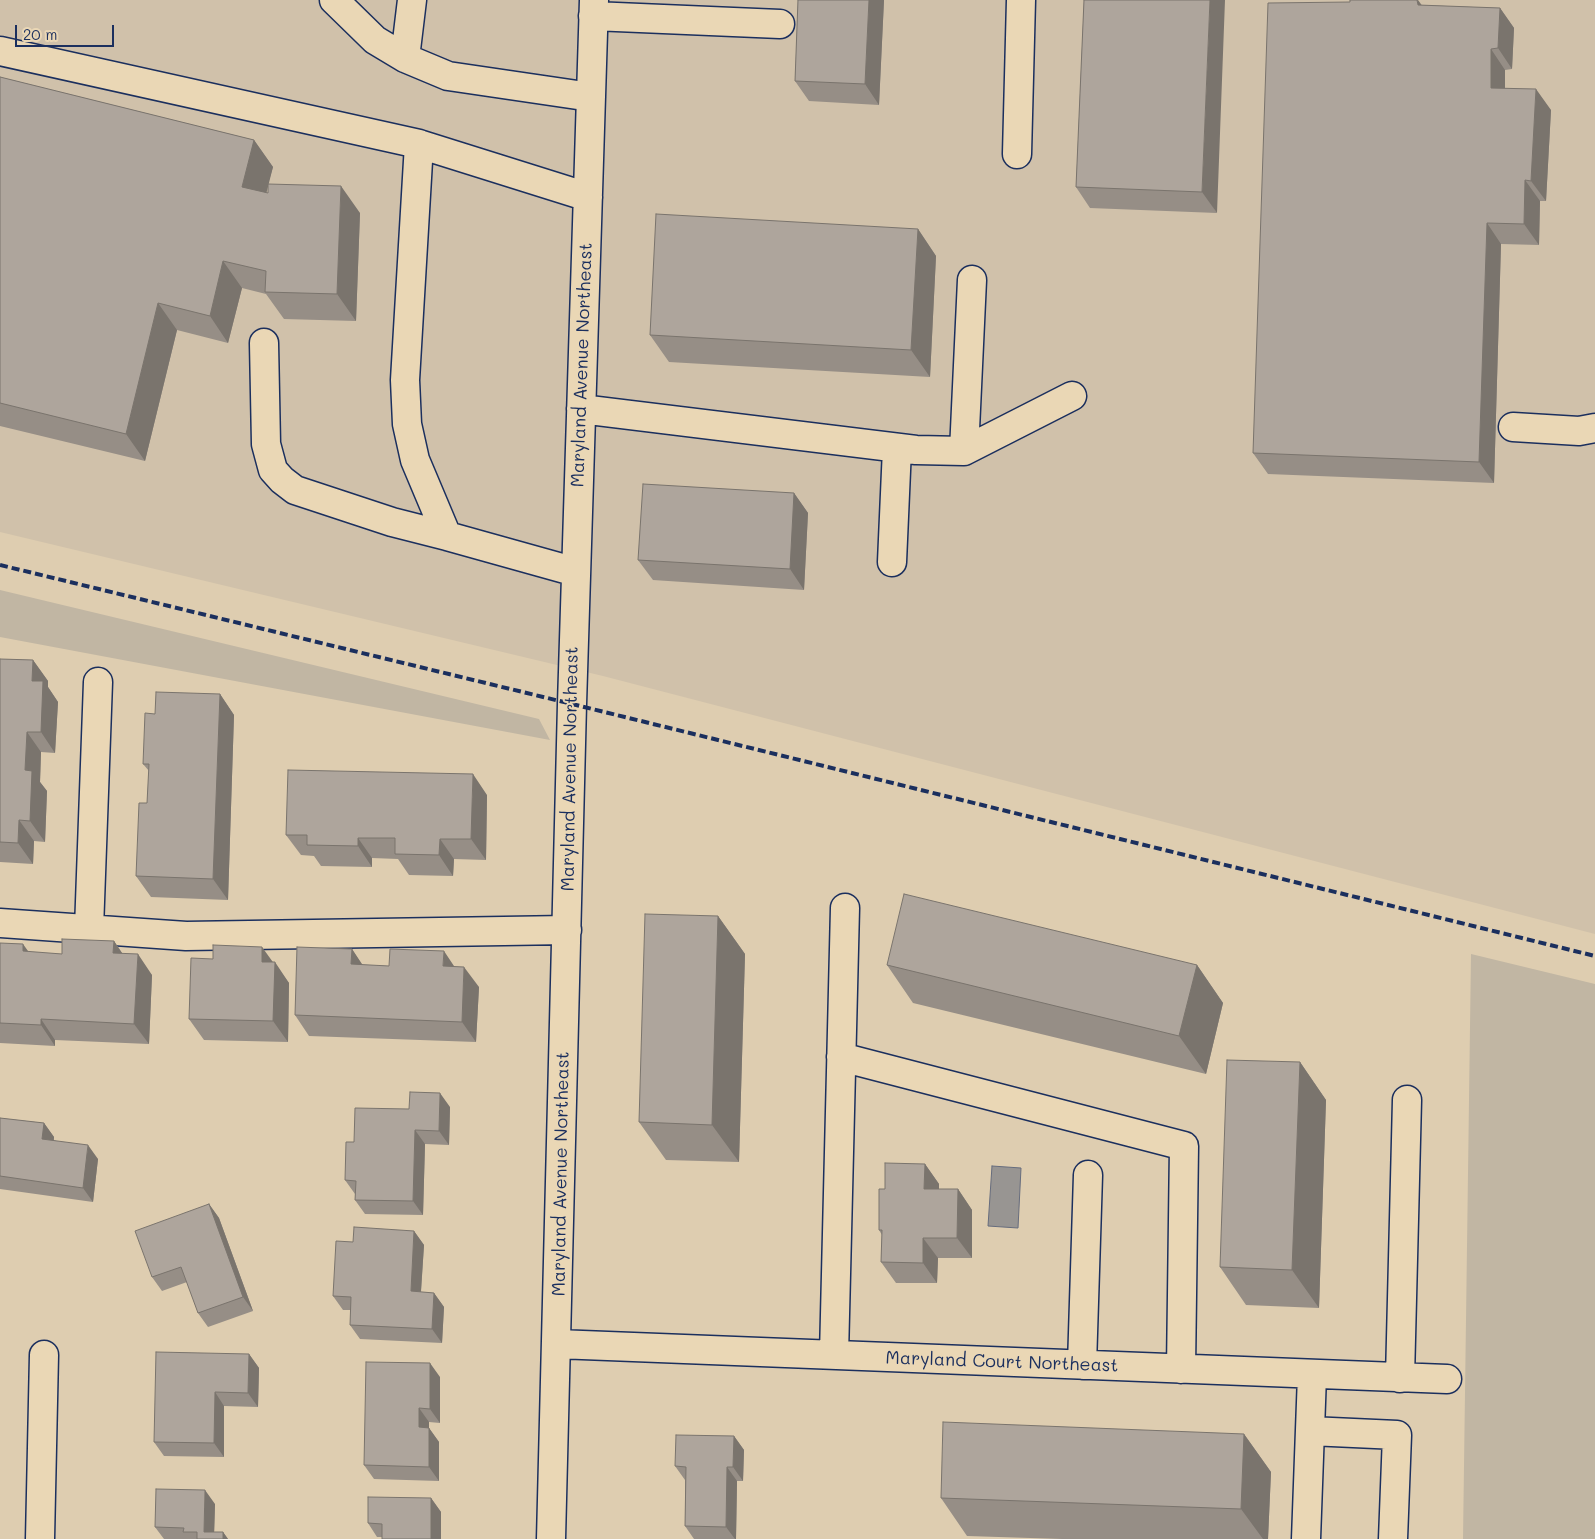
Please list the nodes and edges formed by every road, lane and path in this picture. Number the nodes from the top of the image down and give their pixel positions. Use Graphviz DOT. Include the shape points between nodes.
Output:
graph roads {
  1 [pos="334,0"];
  2 [pos="412,0"];
  3 [pos="1021,0"];
  4 [pos="594,8"];
  5 [pos="780,24"];
  6 [pos="0,51"];
  7 [pos="405,58"];
  8 [pos="591,97"];
  9 [pos="419,144"];
  10 [pos="1017,154"];
  11 [pos="588,197"];
  12 [pos="972,280"];
  13 [pos="264,342"];
  14 [pos="1072,396"];
  15 [pos="581,409"];
  16 [pos="1513,427"];
  17 [pos="1595,428"];
  18 [pos="897,448"];
  19 [pos="964,451"];
  20 [pos="447,536"];
  21 [pos="892,562"];
  22 [pos="576,572"];
  23 [pos="98,682"];
  24 [pos="845,908"];
  25 [pos="0,923"];
  26 [pos="89,929"];
  27 [pos="566,930"];
  28 [pos="841,1057"];
  29 [pos="1407,1100"];
  30 [pos="1088,1175"];
  31 [pos="557,1344"];
  32 [pos="44,1355"];
  33 [pos="834,1355"];
  34 [pos="1082,1365"];
  35 [pos="1181,1369"];
  36 [pos="1312,1375"];
  37 [pos="1400,1378"];
  38 [pos="1447,1379"];
  39 [pos="1310,1431"];
  40 [pos="40,1539"];
  41 [pos="551,1539"];
  42 [pos="1306,1539"];
  43 [pos="1393,1539"];
  1 -- 7 [label="street" via="375,40"];
  2 -- 7 [label="street"];
  3 -- 10 [label="street"];
  4 -- 5 [label="street"];
  4 -- 8 [label="street, Maryland Avenue Northeast"];
  6 -- 9 [label="street"];
  7 -- 8 [label="street" via="448,76"];
  8 -- 11 [label="street, Maryland Avenue Northeast"];
  9 -- 11 [label="street"];
  9 -- 20 [label="street" via="405,402 415,460"];
  11 -- 15 [label="street, Maryland Avenue Northeast"];
  12 -- 19 [label="street"];
  13 -- 20 [label="street" via="266,444 273,470 282,480 295,490 392,522"];
  14 -- 19 [label="street"];
  15 -- 18 [label="street"];
  15 -- 22 [label="street, Maryland Avenue Northeast"];
  16 -- 17 [label="street" via="1580,431"];
  18 -- 19 [label="street"];
  18 -- 21 [label="street"];
  20 -- 22 [label="street"];
  22 -- 27 [label="street, Maryland Avenue Northeast"];
  23 -- 26 [label="street"];
  24 -- 28 [label="street"];
  25 -- 26 [label="street"];
  26 -- 27 [label="street" via="186,936"];
  27 -- 31 [label="street, Maryland Avenue Northeast"];
  28 -- 33 [label="street"];
  28 -- 35 [label="street" via="1184,1146"];
  29 -- 37 [label="street"];
  30 -- 34 [label="street"];
  31 -- 33 [label="street, Maryland Court Northeast"];
  31 -- 41 [label="street, Maryland Avenue Northeast"];
  32 -- 40 [label="street"];
  33 -- 34 [label="street, Maryland Court Northeast"];
  34 -- 35 [label="street, Maryland Court Northeast"];
  35 -- 36 [label="street, Maryland Court Northeast"];
  36 -- 37 [label="street, Maryland Court Northeast"];
  36 -- 39 [label="street"];
  37 -- 38 [label="street, Maryland Court Northeast"];
  39 -- 42 [label="street"];
  39 -- 43 [label="street" via="1397,1435"];
}
